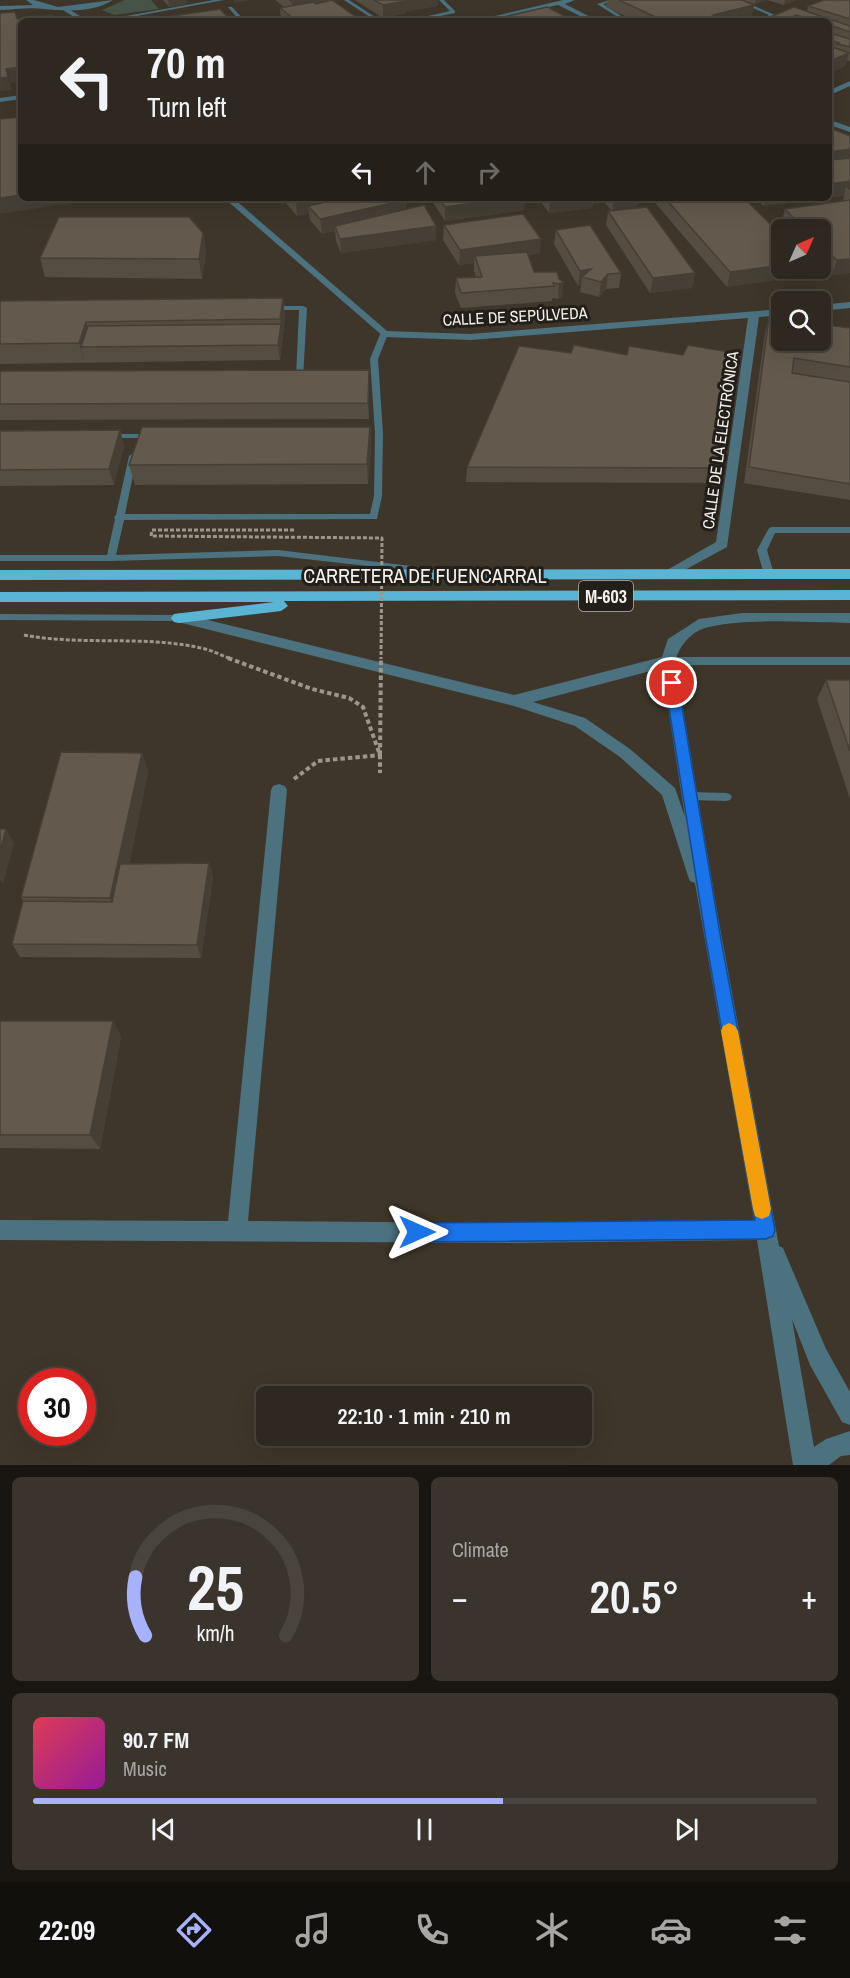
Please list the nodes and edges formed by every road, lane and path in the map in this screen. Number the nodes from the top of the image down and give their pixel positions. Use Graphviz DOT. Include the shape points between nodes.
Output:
graph roads {
  1 [pos="12,0"];
  2 [pos="29,0"];
  3 [pos="110,0"];
  4 [pos="188,0"];
  5 [pos="222,0"];
  6 [pos="346,0"];
  7 [pos="441,0"];
  8 [pos="572,0"];
  9 [pos="616,0"];
  10 [pos="735,0"];
  11 [pos="0,3"];
  12 [pos="559,3"];
  13 [pos="98,5"];
  14 [pos="193,6"];
  15 [pos="0,8"];
  16 [pos="47,8"];
  17 [pos="230,8"];
  18 [pos="65,9"];
  19 [pos="81,18"];
  20 [pos="87,18"];
  21 [pos="112,18"];
  22 [pos="240,18"];
  23 [pos="374,18"];
  24 [pos="428,18"];
  25 [pos="491,18"];
  26 [pos="589,18"];
  27 [pos="622,18"];
  28 [pos="766,18"];
  29 [pos="850,83"];
  30 [pos="832,92"];
  31 [pos="18,97"];
  32 [pos="0,100"];
  33 [pos="832,123"];
  34 [pos="850,130"];
  35 [pos="233,201"];
  36 [pos="850,305"];
  37 [pos="831,307"];
  38 [pos="256,308"];
  39 [pos="771,313"];
  40 [pos="754,315"];
  41 [pos="384,334"];
  42 [pos="310,375"];
  43 [pos="364,375"];
  44 [pos="375,375"];
  45 [pos="288,376"];
  46 [pos="300,376"];
  47 [pos="379,433"];
  48 [pos="368,434"];
  49 [pos="104,436"];
  50 [pos="138,436"];
  51 [pos="161,436"];
  52 [pos="118,517"];
  53 [pos="294,530"];
  54 [pos="850,530"];
  55 [pos="0,558"];
  56 [pos="111,558"];
  57 [pos="667,574"];
  58 [pos="769,574"];
  59 [pos="850,574"];
  60 [pos="0,575"];
  61 [pos="458,575"];
  62 [pos="850,595"];
  63 [pos="362,596"];
  64 [pos="0,597"];
  65 [pos="0,617"];
  66 [pos="179,618"];
  67 [pos="850,618"];
  68 [pos="20,634"];
  69 [pos="668,661"];
  70 [pos="850,661"];
  71 [pos="514,701"];
  72 [pos="380,755"];
  73 [pos="380,773"];
  74 [pos="279,790"];
  75 [pos="691,796"];
  76 [pos="726,797"];
  77 [pos="710,917"];
  78 [pos="0,1230"];
  79 [pos="237,1230"];
  80 [pos="766,1230"];
  81 [pos="850,1414"];
  82 [pos="850,1443"];
  83 [pos="805,1465"];
  84 [pos="814,1465"];
  1 -- 11 [label="street"];
  2 -- 16 [label="street"];
  3 -- 13 [label="street"];
  4 -- 14 [label="lane"];
  5 -- 14 [label="lane"];
  6 -- 23 [label="lane"];
  7 -- 24 [label="lane" via="453,12"];
  8 -- 12 [label="street"];
  9 -- 27 [label="lane" via="598,4"];
  10 -- 28 [label="lane" via="773,15"];
  12 -- 25 [label="street"];
  12 -- 26 [label="street"];
  13 -- 18 [label="street"];
  13 -- 20 [label="street"];
  14 -- 21 [label="lane"];
  15 -- 16 [label="street"];
  16 -- 18 [label="street"];
  17 -- 22 [label="lane"];
  18 -- 19 [label="street"];
  29 -- 30 [label="street"];
  31 -- 32 [label="street"];
  33 -- 34 [label="street"];
  35 -- 41 [label="street"];
  36 -- 37 [label="street"];
  38 -- 46 [label="lane" via="303,308"];
  39 -- 40 [label="street, CALLE DE SEPÚLVEDA"];
  40 -- 41 [label="street, CALLE DE SEPÚLVEDA" via="471,337"];
  40 -- 57 [label="street, CALLE DE LA ELECTRÓNICA" via="722,544"];
  41 -- 44 [label="lane" via="374,359"];
  42 -- 46 [label="lane"];
  43 -- 44 [label="lane"];
  44 -- 47 [label="lane"];
  45 -- 46 [label="lane"];
  47 -- 48 [label="lane"];
  47 -- 52 [label="lane" via="374,517"];
  49 -- 50 [label="lane"];
  50 -- 51 [label="lane"];
  50 -- 52 [label="lane"];
  52 -- 56 [label="lane"];
  53 -- 72 [label="path, bridge" via="152,530 151,536 382,538"];
  54 -- 58 [label="lane" via="772,530 762,550"];
  55 -- 56 [label="lane"];
  56 -- 61 [label="lane" via="278,553"];
  57 -- 58 [label="highway, CARRETERA DE FUENCARRAL / M-603"];
  57 -- 61 [label="highway, CARRETERA DE FUENCARRAL / M-603"];
  58 -- 59 [label="highway, CARRETERA DE FUENCARRAL / M-603"];
  60 -- 61 [label="highway, CARRETERA DE FUENCARRAL / M-603"];
  62 -- 63 [label="highway, CARRETERA DE FUENCARRAL / M-603"];
  63 -- 64 [label="highway, CARRETERA DE FUENCARRAL / M-603"];
  63 -- 66 [label="highway"];
  65 -- 66 [label="lane"];
  66 -- 71 [label="street"];
  67 -- 69 [label="street" via="742,618 699,624 673,644"];
  68 -- 72 [label="path" via="50,640 202,648 312,689 349,698 363,707"];
  69 -- 70 [label="lane"];
  69 -- 71 [label="street"];
  69 -- 75 [label="street"];
  71 -- 77 [label="street" via="580,722 625,753 669,792"];
  72 -- 73 [label="path"];
  72 -- 74 [label="path" via="318,761"];
  74 -- 79 [label="street"];
  75 -- 76 [label="lane"];
  75 -- 77 [label="street"];
  77 -- 80 [label="street"];
  78 -- 79 [label="street"];
  79 -- 80 [label="street"];
  80 -- 81 [label="street" via="818,1358"];
  80 -- 83 [label="street"];
  82 -- 84 [label="street" via="833,1447"];
}
